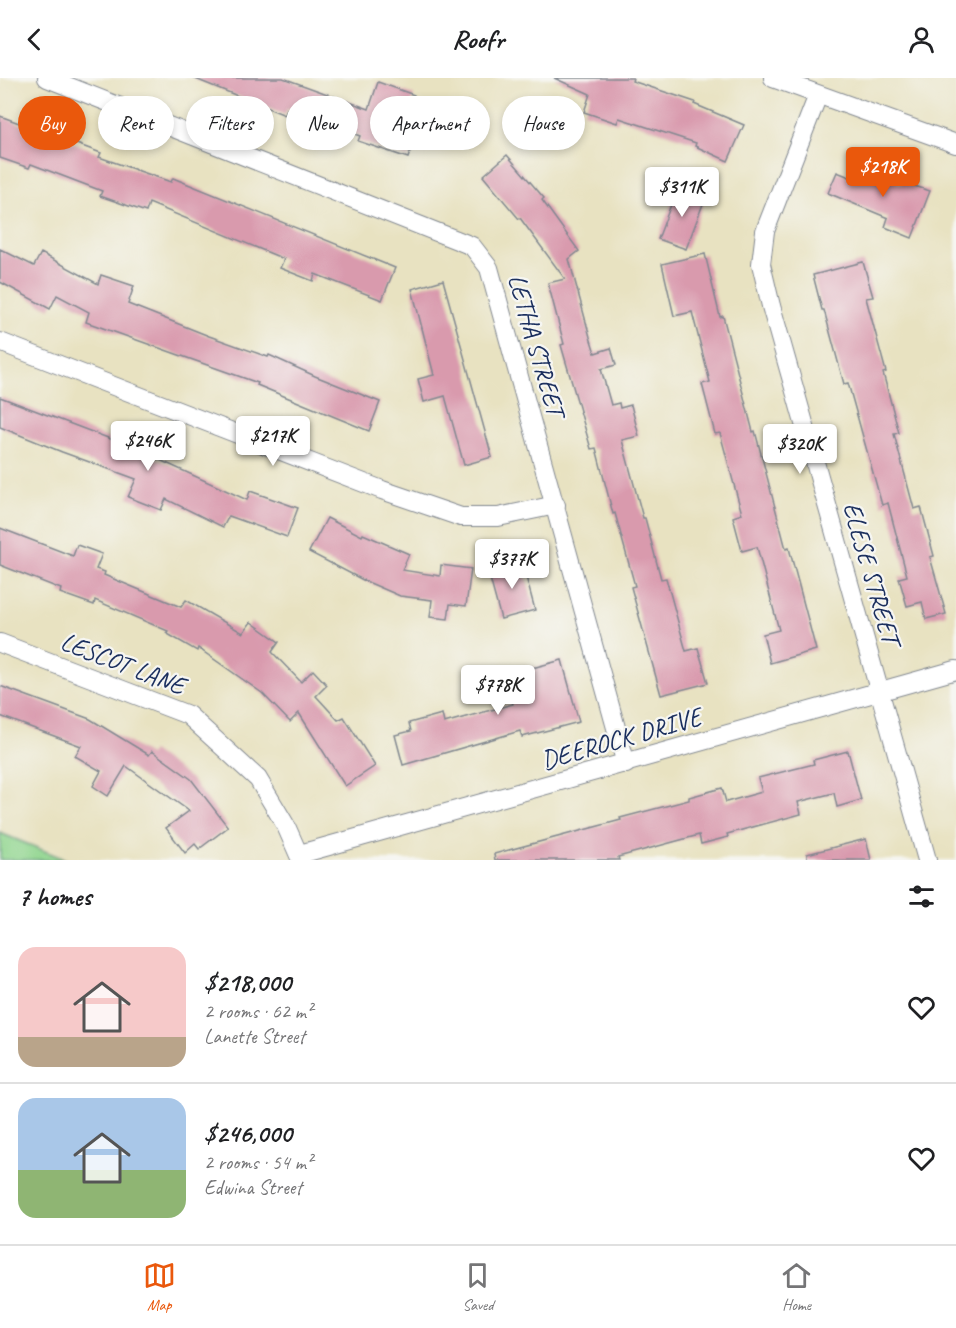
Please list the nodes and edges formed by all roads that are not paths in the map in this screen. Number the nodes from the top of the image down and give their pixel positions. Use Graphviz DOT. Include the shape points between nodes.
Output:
graph roads {
  1 [pos="47,78"];
  2 [pos="773,78"];
  3 [pos="818,95"];
  4 [pos="956,144"];
  5 [pos="0,342"];
  6 [pos="556,505"];
  7 [pos="0,643"];
  8 [pos="956,670"];
  9 [pos="880,692"];
  10 [pos="626,764"];
  11 [pos="301,857"];
  12 [pos="927,860"];
  1 -- 6 [label="street, LETHA STREET" via="472,246 489,268"];
  2 -- 3 [label="street"];
  3 -- 4 [label="street"];
  3 -- 9 [label="street, ELESE STREET" via="765,231 761,264"];
  5 -- 6 [label="street" via="461,516 498,517"];
  6 -- 10 [label="street, LETHA STREET"];
  7 -- 11 [label="street, LESCOT LANE" via="189,715 258,779"];
  8 -- 9 [label="street, DEEROCK DRIVE"];
  9 -- 10 [label="street, DEEROCK DRIVE"];
  9 -- 12 [label="street, ELESE STREET"];
  10 -- 11 [label="street, DEEROCK DRIVE"];
}
